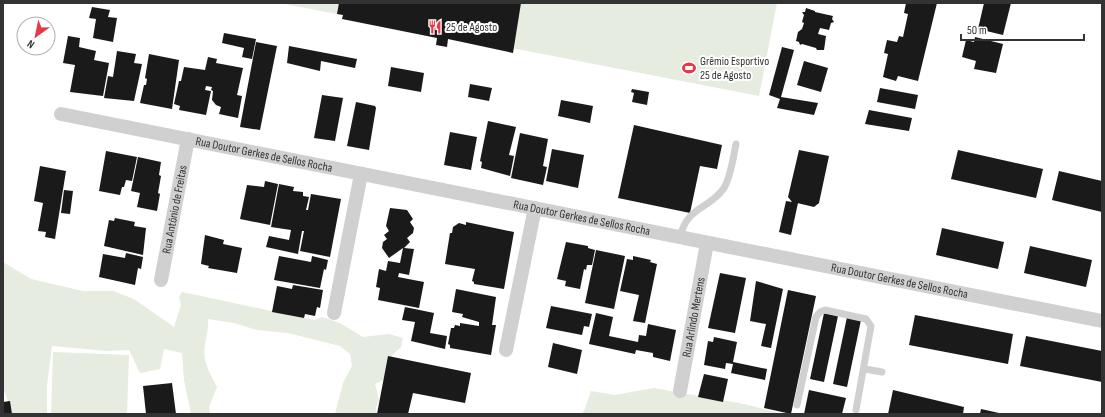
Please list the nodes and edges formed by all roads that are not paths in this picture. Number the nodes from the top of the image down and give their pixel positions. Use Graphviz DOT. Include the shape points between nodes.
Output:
graph roads {
  1 [pos="61,114"];
  2 [pos="188,139"];
  3 [pos="736,144"];
  4 [pos="361,174"];
  5 [pos="535,208"];
  6 [pos="680,237"];
  7 [pos="707,242"];
  8 [pos="161,280"];
  9 [pos="334,313"];
  10 [pos="1102,321"];
  11 [pos="506,350"];
  12 [pos="864,369"];
  13 [pos="882,372"];
  14 [pos="680,391"];
  15 [pos="797,405"];
  16 [pos="856,410"];
  1 -- 2 [label="street, Rua Doutor Gerkes de Sellos Rocha"];
  2 -- 4 [label="street, Rua Doutor Gerkes de Sellos Rocha"];
  2 -- 8 [label="street, Rua Antônio de Freitas"];
  3 -- 6 [label="lane" via="723,189 686,221"];
  4 -- 5 [label="street, Rua Doutor Gerkes de Sellos Rocha"];
  4 -- 9 [label="street"];
  5 -- 6 [label="street, Rua Doutor Gerkes de Sellos Rocha"];
  5 -- 11 [label="street"];
  6 -- 7 [label="street, Rua Doutor Gerkes de Sellos Rocha"];
  7 -- 10 [label="street, Rua Doutor Gerkes de Sellos Rocha"];
  7 -- 14 [label="street, Rua Arlindo Mertens"];
  12 -- 13 [label="lane"];
  12 -- 15 [label="lane" via="872,326 870,322 825,310 820,312 816,317"];
  12 -- 16 [label="lane"];
}
